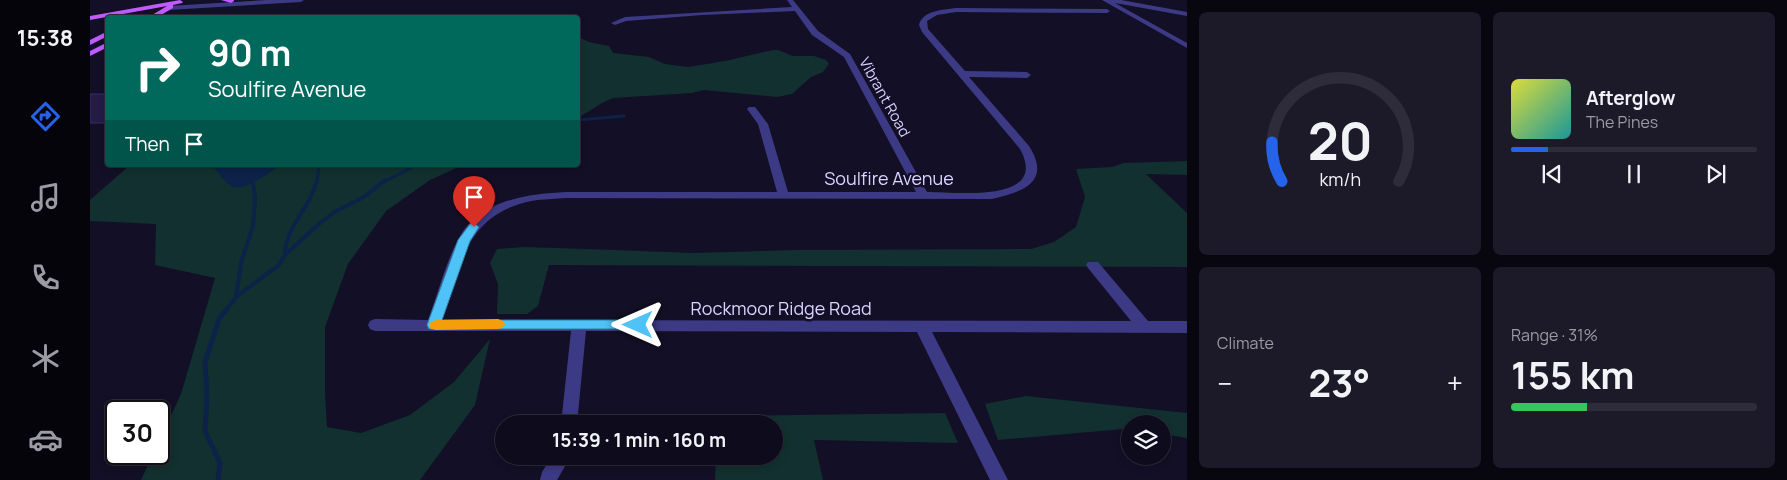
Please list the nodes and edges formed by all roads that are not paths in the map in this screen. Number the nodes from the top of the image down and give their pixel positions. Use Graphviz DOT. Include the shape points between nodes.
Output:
graph roads {
  1 [pos="224,0"];
  2 [pos="231,0"];
  3 [pos="251,0"];
  4 [pos="294,0"];
  5 [pos="301,0"];
  6 [pos="790,0"];
  7 [pos="981,0"];
  8 [pos="1105,0"];
  9 [pos="1110,0"];
  10 [pos="182,1"];
  11 [pos="168,4"];
  12 [pos="158,5"];
  13 [pos="797,9"];
  14 [pos="995,11"];
  15 [pos="1107,11"];
  16 [pos="148,14"];
  17 [pos="1187,14"];
  18 [pos="113,15"];
  19 [pos="105,17"];
  20 [pos="105,19"];
  21 [pos="90,20"];
  22 [pos="615,23"];
  23 [pos="105,35"];
  24 [pos="90,43"];
  25 [pos="105,46"];
  26 [pos="1187,46"];
  27 [pos="90,54"];
  28 [pos="962,74"];
  29 [pos="1027,75"];
  30 [pos="752,109"];
  31 [pos="783,195"];
  32 [pos="923,195"];
  33 [pos="1092,266"];
  34 [pos="433,325"];
  35 [pos="579,325"];
  36 [pos="375,326"];
  37 [pos="922,327"];
  38 [pos="1145,328"];
  39 [pos="1187,328"];
  40 [pos="570,415"];
  41 [pos="556,465"];
  42 [pos="548,478"];
  43 [pos="999,480"];
  1 -- 2 [label="main road"];
  2 -- 3 [label="street"];
  2 -- 10 [label="street"];
  4 -- 5 [label="street"];
  4 -- 11 [label="street"];
  6 -- 13 [label="street, Vibrant Road"];
  7 -- 14 [label="street"];
  8 -- 26 [label="street"];
  9 -- 17 [label="street"];
  10 -- 11 [label="main road"];
  10 -- 12 [label="main road"];
  11 -- 12 [label="main road"];
  11 -- 16 [label="main road"];
  12 -- 16 [label="main road"];
  12 -- 18 [label="main road"];
  13 -- 22 [label="street" via="702,13 625,19"];
  13 -- 32 [label="street, Vibrant Road" via="815,33 847,56"];
  14 -- 15 [label="street, Soulfire Avenue"];
  14 -- 28 [label="street, Soulfire Avenue" via="945,11 924,20 925,30"];
  19 -- 21 [label="main road"];
  20 -- 21 [label="main road"];
  23 -- 24 [label="main road"];
  25 -- 27 [label="main road"];
  28 -- 29 [label="street"];
  28 -- 32 [label="street, Soulfire Avenue" via="1025,148 1032,158 1033,173 1022,186 1001,194"];
  30 -- 31 [label="street" via="763,124"];
  31 -- 32 [label="street, Soulfire Avenue"];
  31 -- 34 [label="street, Soulfire Avenue" via="555,195 514,202 487,215 468,233"];
  33 -- 38 [label="street"];
  34 -- 35 [label="street, Rockmoor Ridge Road"];
  34 -- 36 [label="street, Rockmoor Ridge Road"];
  35 -- 37 [label="street, Rockmoor Ridge Road"];
  35 -- 40 [label="street"];
  37 -- 38 [label="street, Rockmoor Ridge Road"];
  37 -- 43 [label="street"];
  38 -- 39 [label="street, Rockmoor Ridge Road"];
  41 -- 42 [label="street"];
}
